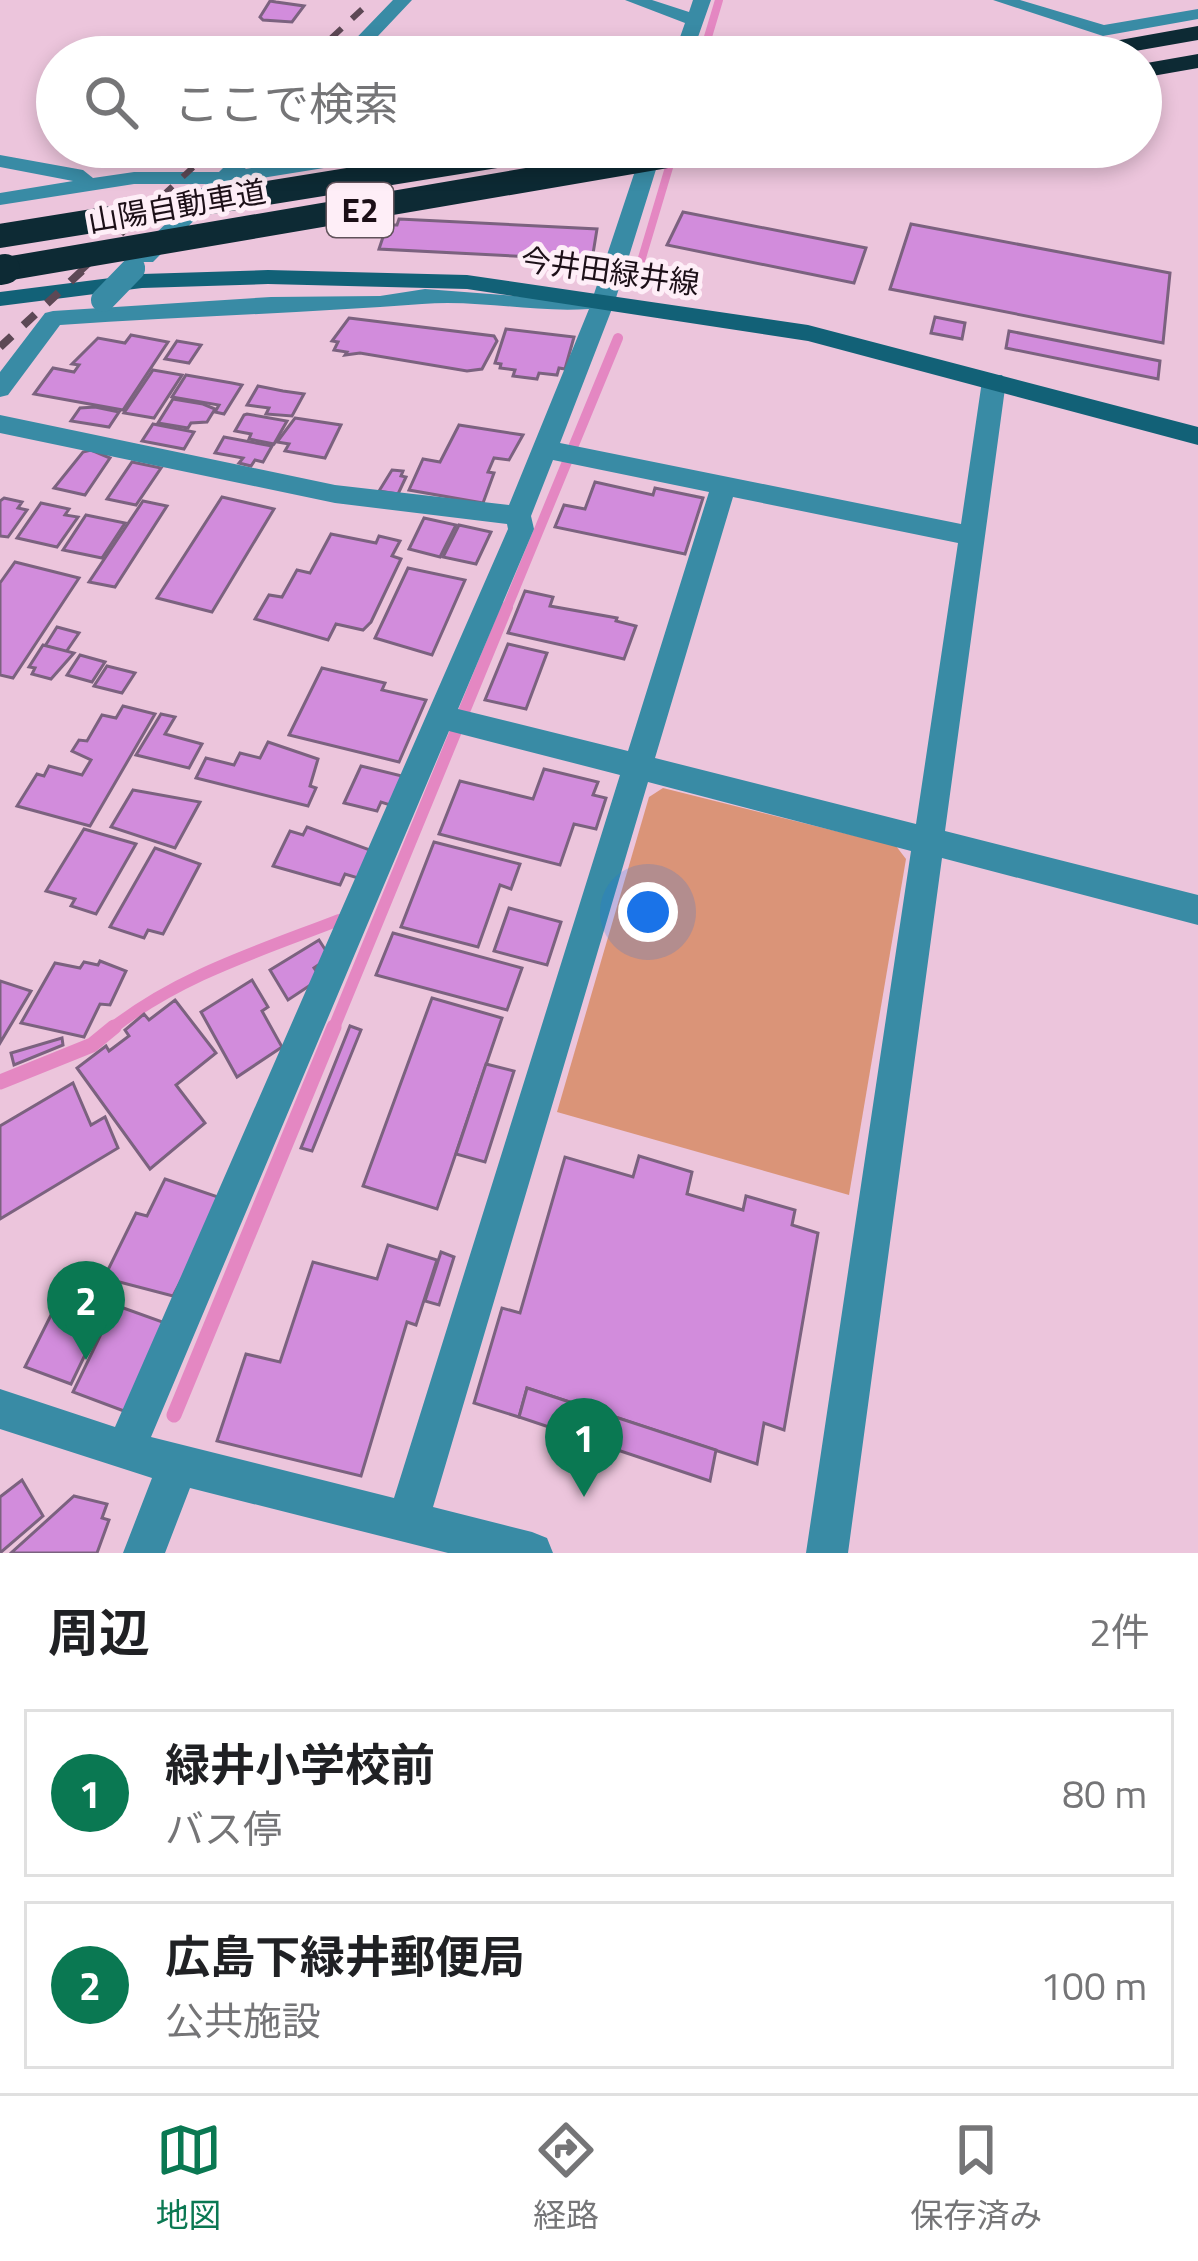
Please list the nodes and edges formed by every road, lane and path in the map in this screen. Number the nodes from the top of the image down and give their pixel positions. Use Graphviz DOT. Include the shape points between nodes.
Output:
graph roads {
  1 [pos="403,0"];
  2 [pos="634,0"];
  3 [pos="702,0"];
  4 [pos="1002,0"];
  5 [pos="1198,14"];
  6 [pos="695,20"];
  7 [pos="1198,33"];
  8 [pos="369,36"];
  9 [pos="689,36"];
  10 [pos="1162,39"];
  11 [pos="1198,61"];
  12 [pos="1162,67"];
  13 [pos="0,161"];
  14 [pos="36,167"];
  15 [pos="44,168"];
  16 [pos="234,168"];
  17 [pos="287,168"];
  18 [pos="422,168"];
  19 [pos="597,168"];
  20 [pos="646,168"];
  21 [pos="224,178"];
  22 [pos="88,184"];
  23 [pos="0,199"];
  24 [pos="0,236"];
  25 [pos="0,270"];
  26 [pos="0,298"];
  27 [pos="604,301"];
  28 [pos="98,307"];
  29 [pos="994,381"];
  30 [pos="0,389"];
  31 [pos="0,424"];
  32 [pos="1198,436"];
  33 [pos="548,450"];
  34 [pos="723,488"];
  35 [pos="518,517"];
  36 [pos="971,536"];
  37 [pos="443,716"];
  38 [pos="642,765"];
  39 [pos="930,838"];
  40 [pos="1198,910"];
  41 [pos="0,1409"];
  42 [pos="125,1451"];
  43 [pos="178,1465"];
  44 [pos="408,1521"];
  45 [pos="144,1553"];
  46 [pos="532,1553"];
  47 [pos="827,1553"];
  1 -- 8 [label="street"];
  2 -- 6 [label="street"];
  3 -- 6 [label="street"];
  4 -- 5 [label="street" via="1102,31"];
  6 -- 9 [label="street"];
  7 -- 10 [label="highway"];
  11 -- 12 [label="highway"];
  13 -- 14 [label="street"];
  15 -- 22 [label="street" via="76,173"];
  16 -- 21 [label="street"];
  17 -- 21 [label="street"];
  18 -- 24 [label="highway, 山陽自動車道 / E2, bridge"];
  19 -- 25 [label="highway, 山陽自動車道 / E2, bridge"];
  20 -- 27 [label="street"];
  21 -- 22 [label="street"];
  21 -- 28 [label="street, bridge"];
  22 -- 23 [label="street"];
  26 -- 27 [label="main road, 今井田緑井線" via="268,277 467,282"];
  27 -- 28 [label="street" via="425,296"];
  27 -- 29 [label="main road, 今井田緑井線" via="808,333"];
  27 -- 33 [label="street"];
  28 -- 30 [label="street" via="53,318"];
  29 -- 32 [label="main road, 今井田緑井線"];
  29 -- 36 [label="street"];
  31 -- 35 [label="street" via="335,494"];
  33 -- 34 [label="street"];
  33 -- 35 [label="street"];
  34 -- 36 [label="street"];
  34 -- 38 [label="street"];
  35 -- 37 [label="street" via="521,529"];
  36 -- 39 [label="street"];
  37 -- 38 [label="street"];
  37 -- 42 [label="street"];
  38 -- 39 [label="street"];
  38 -- 44 [label="street"];
  39 -- 40 [label="street"];
  39 -- 47 [label="street"];
  41 -- 42 [label="street"];
  42 -- 43 [label="street"];
  43 -- 44 [label="street"];
  43 -- 45 [label="street"];
  44 -- 46 [label="street"];
}
